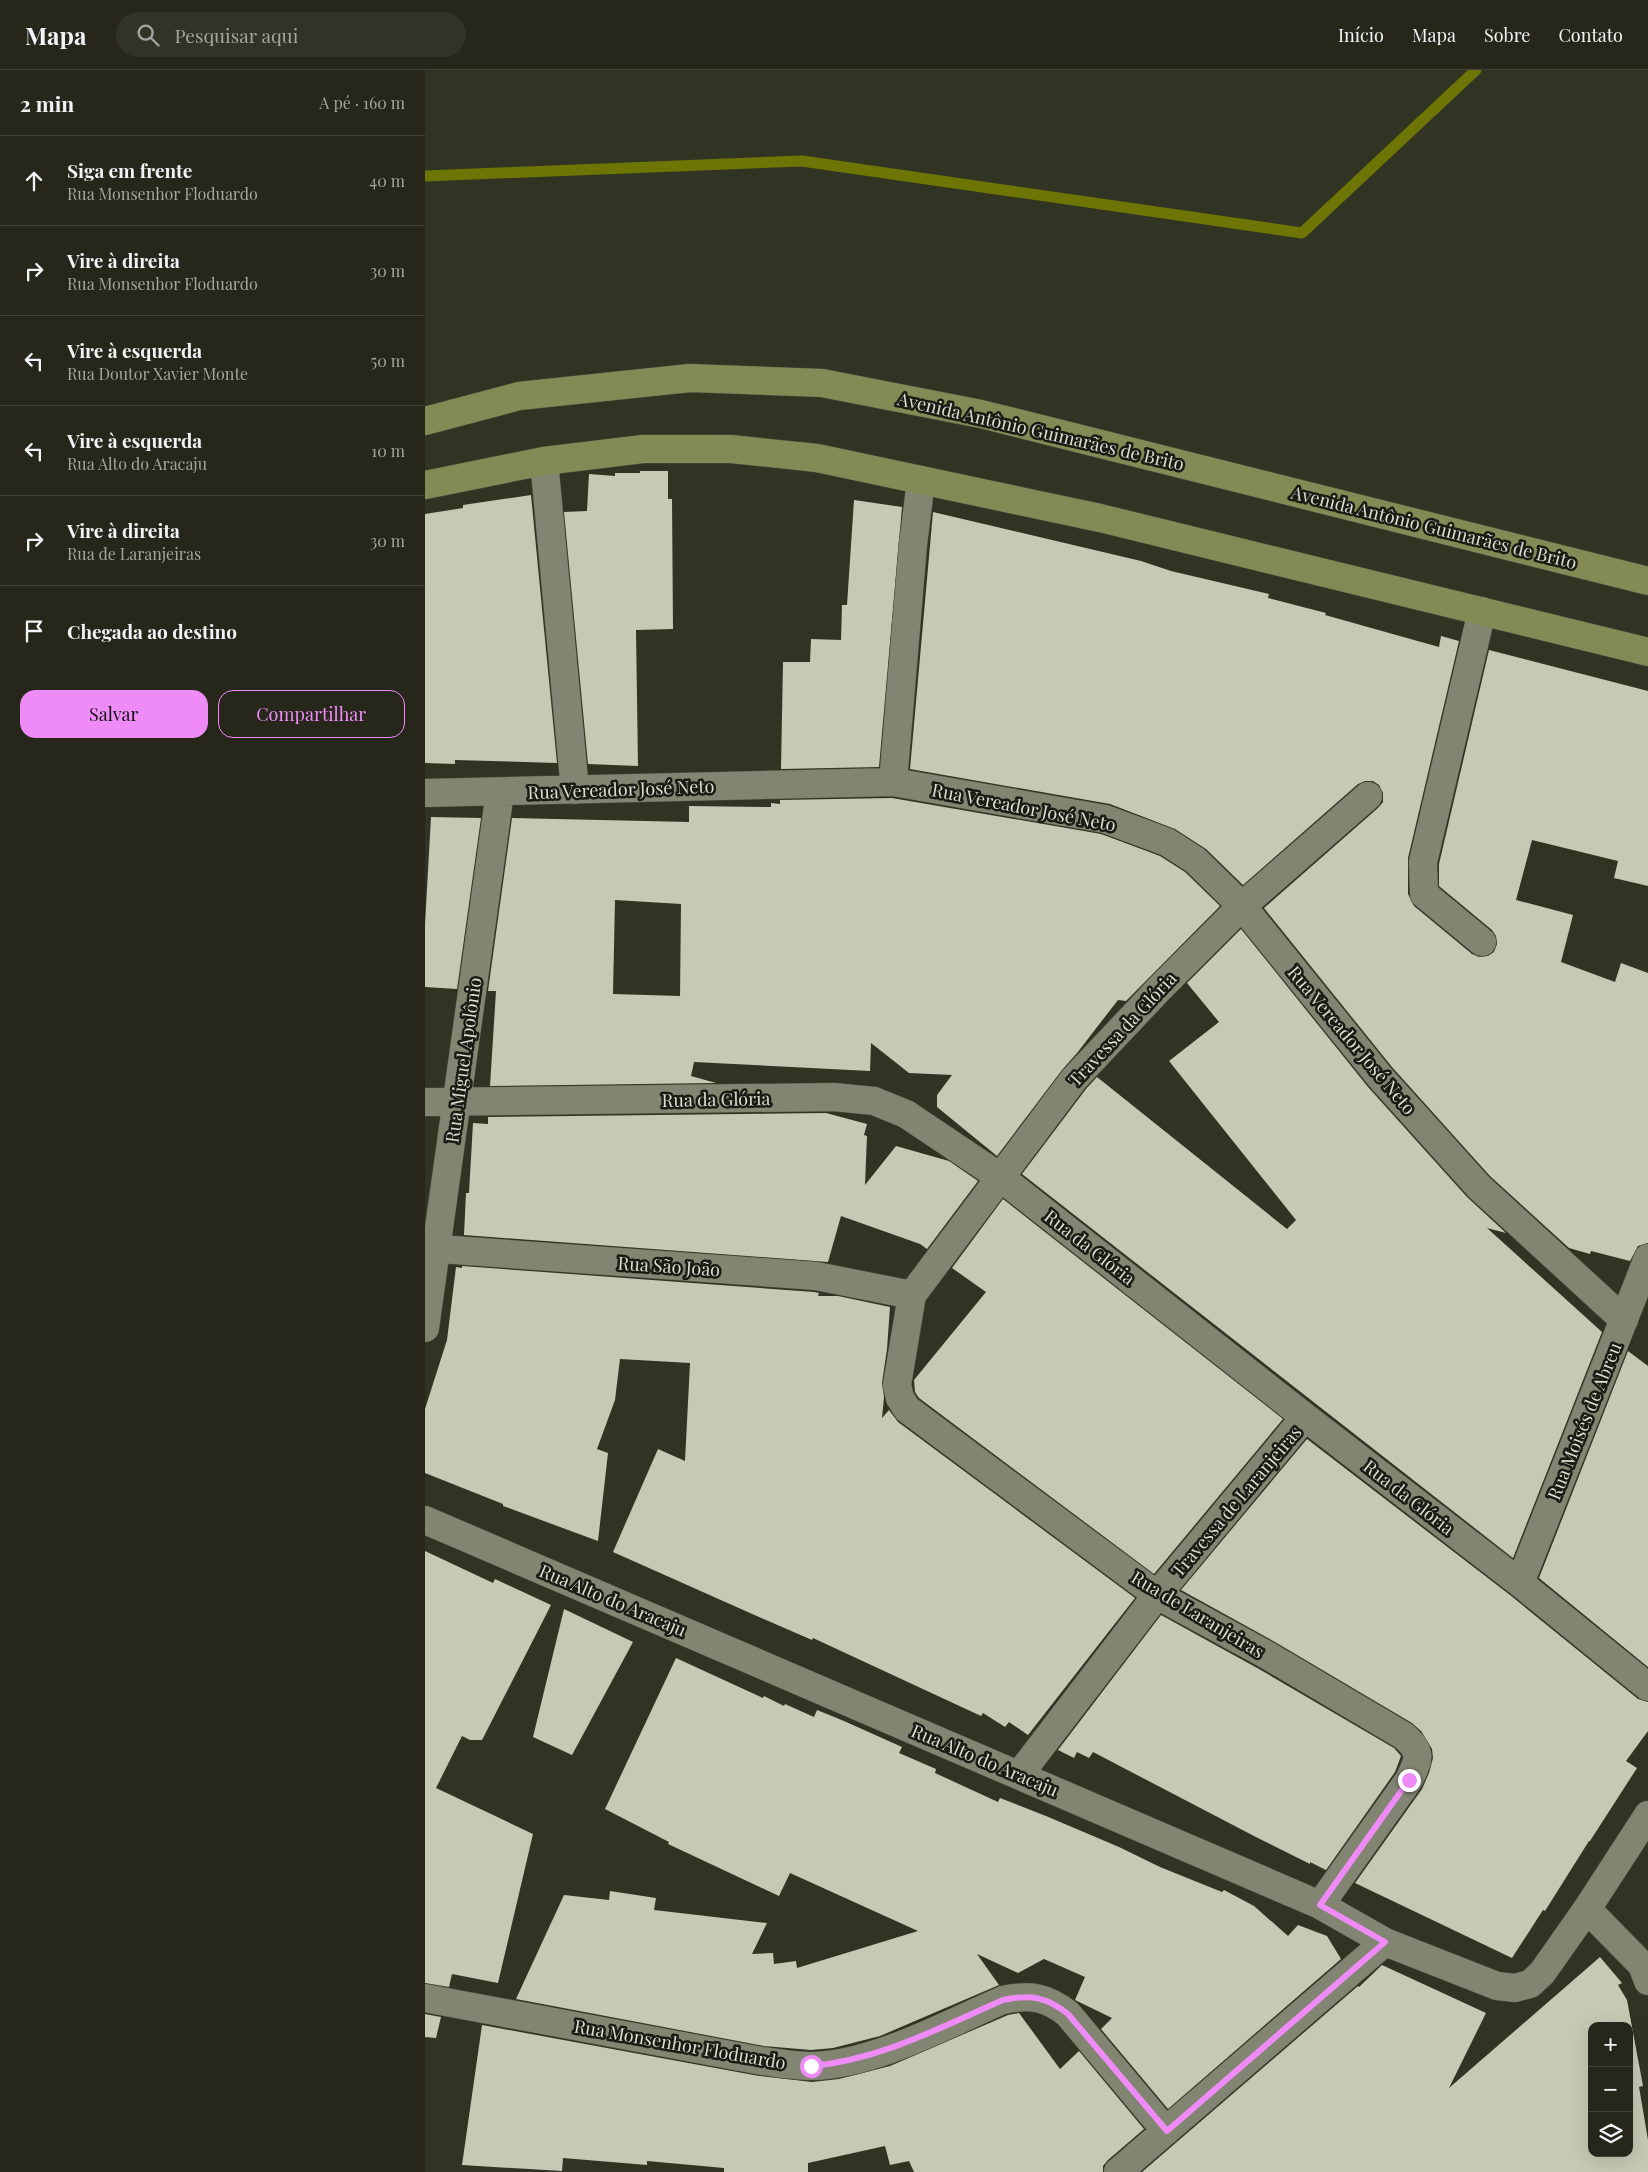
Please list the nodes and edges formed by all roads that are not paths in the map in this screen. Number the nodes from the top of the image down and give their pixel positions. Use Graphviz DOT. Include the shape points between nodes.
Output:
graph roads {
  1 [pos="425,422"];
  2 [pos="544,460"];
  3 [pos="921,480"];
  4 [pos="425,485"];
  5 [pos="1648,581"];
  6 [pos="1482,611"];
  7 [pos="1648,652"];
  8 [pos="893,782"];
  9 [pos="575,790"];
  10 [pos="500,792"];
  11 [pos="425,793"];
  12 [pos="1368,796"];
  13 [pos="1242,906"];
  14 [pos="1482,942"];
  15 [pos="425,1102"];
  16 [pos="457,1102"];
  17 [pos="1000,1176"];
  18 [pos="430,1249"];
  19 [pos="1648,1258"];
  20 [pos="912,1295"];
  21 [pos="1624,1320"];
  22 [pos="425,1328"];
  23 [pos="1305,1417"];
  24 [pos="425,1520"];
  25 [pos="1520,1583"];
  26 [pos="1157,1595"];
  27 [pos="1648,1687"];
  28 [pos="1019,1775"];
  29 [pos="1648,1815"];
  30 [pos="1320,1905"];
  31 [pos="1587,1909"];
  32 [pos="1385,1942"];
  33 [pos="1648,1981"];
  34 [pos="425,1998"];
  35 [pos="1167,2131"];
  36 [pos="1118,2172"];
  1 -- 5 [label="main road, Avenida Antônio Guimarães de Brito" via="519,396 690,378 822,383 981,414"];
  2 -- 3 [label="main road" via="643,449 731,448 817,458"];
  2 -- 4 [label="main road"];
  2 -- 9 [label="street"];
  3 -- 6 [label="main road" via="1099,518"];
  3 -- 8 [label="street"];
  6 -- 7 [label="main road"];
  6 -- 14 [label="street" via="1423,862 1424,894"];
  8 -- 9 [label="street, Rua Vereador José Neto"];
  8 -- 13 [label="street, Rua Vereador José Neto" via="1105,820 1167,842 1195,860"];
  9 -- 10 [label="street, Rua Vereador José Neto"];
  10 -- 11 [label="street, Rua Vereador José Neto"];
  10 -- 16 [label="street, Rua Miguel Apolônio"];
  12 -- 13 [label="street, Travessa da Glória"];
  13 -- 17 [label="street, Travessa da Glória" via="1075,1079"];
  13 -- 21 [label="street, Rua Vereador José Neto" via="1380,1077 1479,1187"];
  15 -- 16 [label="street, Rua da Glória"];
  16 -- 17 [label="street, Rua da Glória" via="834,1097 874,1101 906,1114"];
  16 -- 18 [label="street, Rua Miguel Apolônio"];
  17 -- 20 [label="street, Travessa da Glória"];
  17 -- 23 [label="street, Rua da Glória"];
  18 -- 20 [label="street, Rua São João" via="816,1276"];
  18 -- 22 [label="street, Rua Miguel Apolônio"];
  19 -- 21 [label="street, Rua Moisés de Abreu"];
  20 -- 26 [label="street, Rua de Laranjeiras" via="897,1385 899,1398 907,1409"];
  21 -- 25 [label="street, Rua Moisés de Abreu"];
  23 -- 25 [label="street, Rua da Glória"];
  23 -- 26 [label="street, Travessa de Laranjeiras"];
  24 -- 28 [label="street, Rua Alto do Aracaju"];
  25 -- 27 [label="street, Rua da Glória"];
  26 -- 28 [label="street, Travessa de Laranjeiras"];
  26 -- 30 [label="street, Rua de Laranjeiras" via="1396,1731 1415,1746 1418,1760 1409,1780"];
  28 -- 30 [label="street, Rua Alto do Aracaju"];
  29 -- 31 [label="street"];
  30 -- 32 [label="street, Rua Alto do Aracaju"];
  31 -- 32 [label="street, Rua Alto do Aracaju" via="1542,1973 1530,1984 1515,1988 1497,1986"];
  31 -- 33 [label="street" via="1643,1965"];
  32 -- 35 [label="street"];
  34 -- 35 [label="street, Rua Monsenhor Floduardo" via="762,2061 811,2066 837,2064 886,2050 1003,2000 1021,1996 1041,1999 1055,2003 1068,2014"];
  35 -- 36 [label="street"];
}
